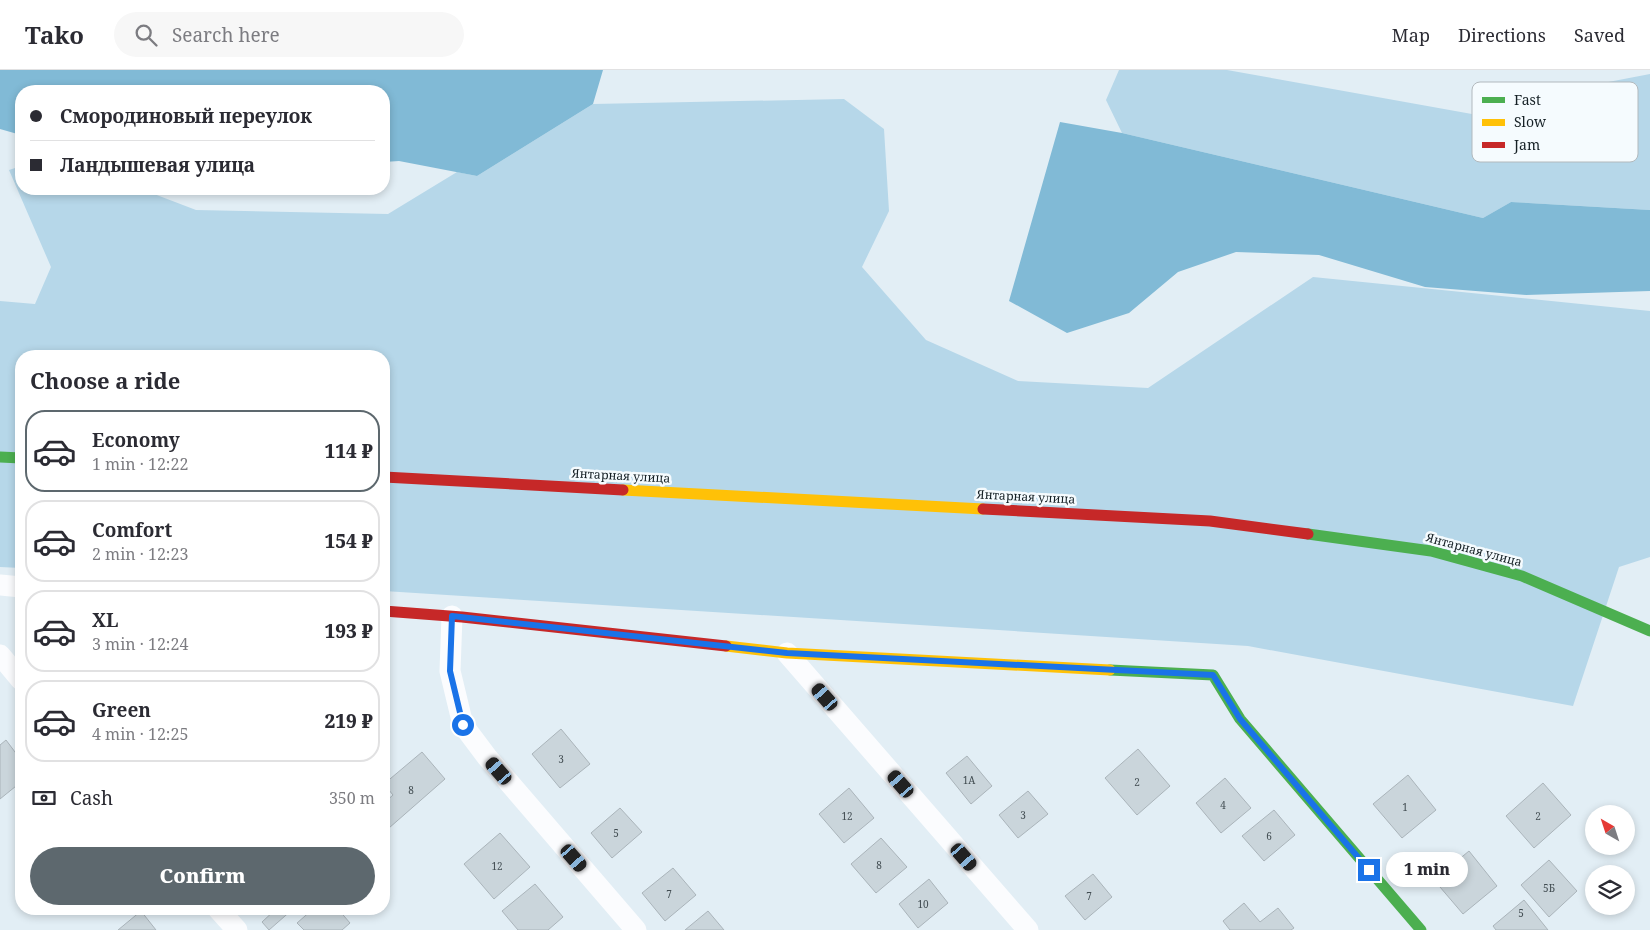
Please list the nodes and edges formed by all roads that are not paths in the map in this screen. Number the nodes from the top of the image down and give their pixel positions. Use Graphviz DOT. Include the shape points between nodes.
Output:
graph roads {
  1 [pos="0,457"];
  2 [pos="15,458"];
  3 [pos="390,477"];
  4 [pos="0,585"];
  5 [pos="15,586"];
  6 [pos="390,611"];
  7 [pos="452,616"];
  8 [pos="1650,631"];
  9 [pos="787,653"];
  10 [pos="0,655"];
  11 [pos="15,673"];
  12 [pos="223,915"];
  13 [pos="237,930"];
  14 [pos="636,930"];
  15 [pos="1028,930"];
  16 [pos="1421,930"];
  1 -- 2 [label="street"];
  3 -- 8 [label="street, Янтарная улица" via="1210,521 1431,551 1522,576"];
  4 -- 5 [label="street"];
  6 -- 7 [label="street"];
  7 -- 9 [label="street"];
  7 -- 14 [label="street" via="450,671 463,725"];
  9 -- 15 [label="street"];
  9 -- 16 [label="street" via="1213,675 1240,719"];
  10 -- 11 [label="street"];
  12 -- 13 [label="street"];
}
